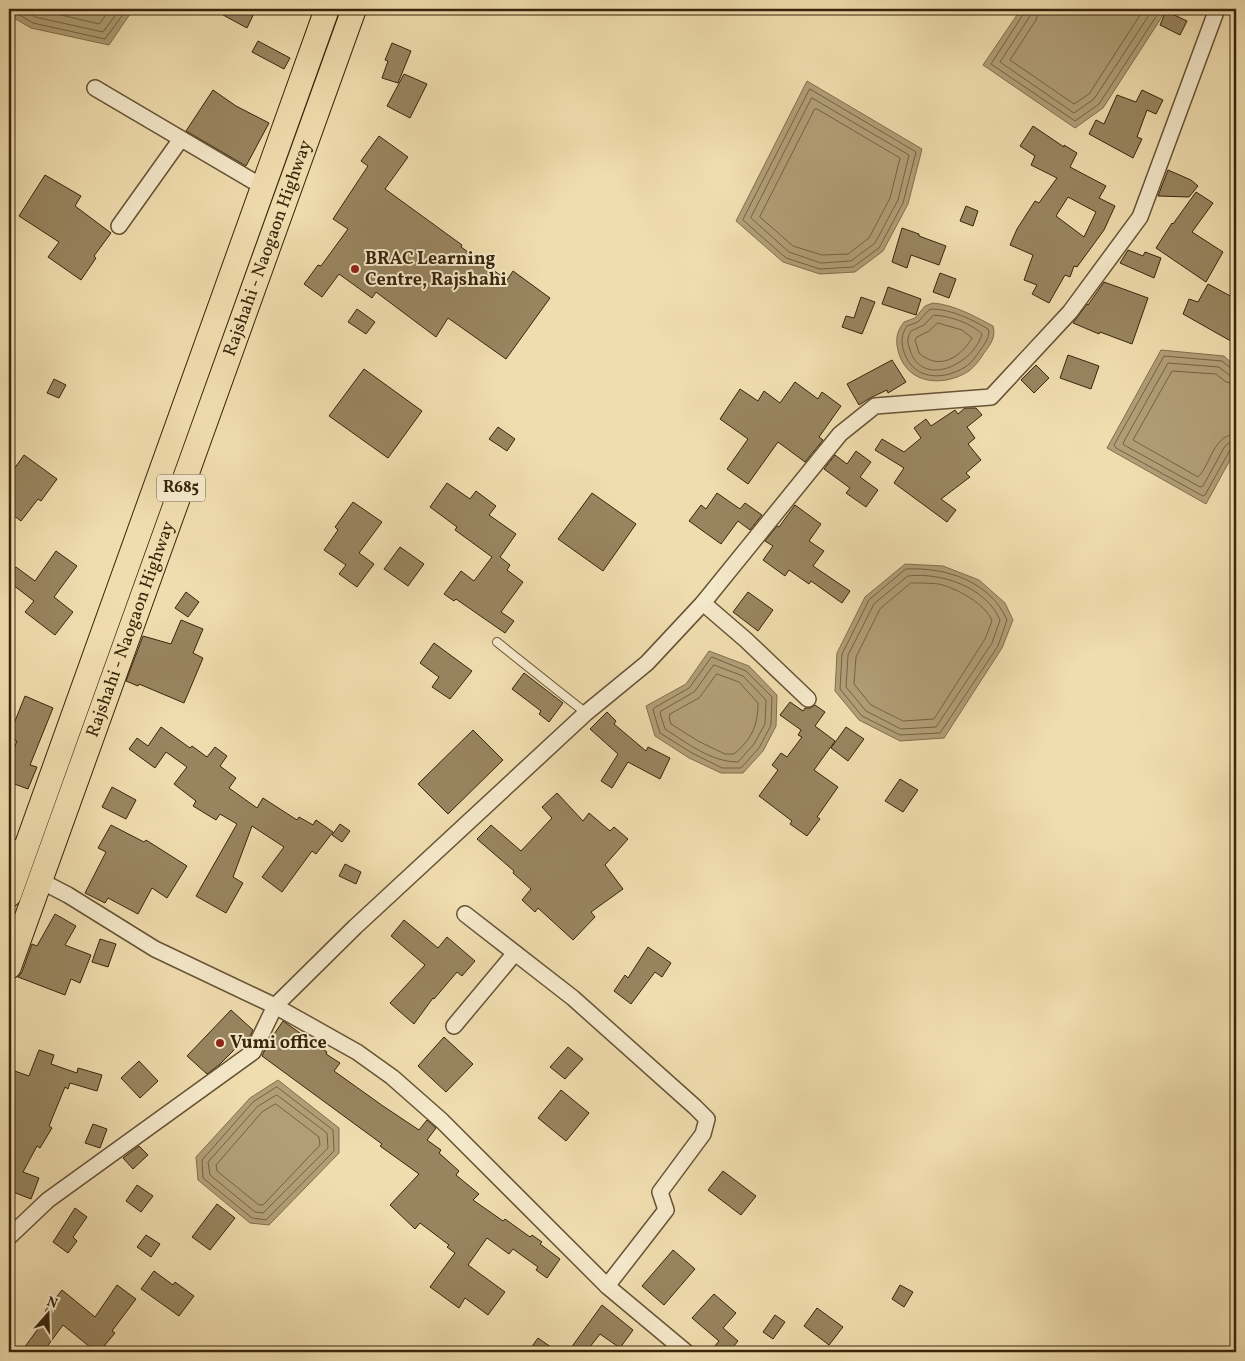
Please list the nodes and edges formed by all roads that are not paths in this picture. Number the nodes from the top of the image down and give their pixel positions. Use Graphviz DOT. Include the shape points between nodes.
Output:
graph roads {
  1 [pos="327,9"];
  2 [pos="354,9"];
  3 [pos="1217,9"];
  4 [pos="95,88"];
  5 [pos="181,139"];
  6 [pos="263,187"];
  7 [pos="119,226"];
  8 [pos="703,604"];
  9 [pos="497,642"];
  10 [pos="808,699"];
  11 [pos="586,713"];
  12 [pos="72,717"];
  13 [pos="95,724"];
  14 [pos="16,849"];
  15 [pos="39,880"];
  16 [pos="9,895"];
  17 [pos="465,914"];
  18 [pos="515,953"];
  19 [pos="9,967"];
  20 [pos="275,1006"];
  21 [pos="454,1026"];
  22 [pos="9,1237"];
  23 [pos="607,1286"];
  24 [pos="686,1352"];
  1 -- 6 [label="main road, Rajshahi - Naogaon Highway / R685"];
  2 -- 13 [label="main road, Rajshahi - Naogaon Highway / R685"];
  3 -- 8 [label="street" via="1140,217 1070,312 991,397 875,406 840,434"];
  4 -- 5 [label="street"];
  5 -- 6 [label="street"];
  5 -- 7 [label="street"];
  6 -- 12 [label="main road, Rajshahi - Naogaon Highway / R685"];
  8 -- 10 [label="street"];
  8 -- 11 [label="street" via="647,663"];
  9 -- 11 [label="lane"];
  11 -- 20 [label="street"];
  12 -- 13 [label="main road"];
  12 -- 14 [label="main road, Rajshahi - Naogaon Highway / R685"];
  13 -- 15 [label="main road, Rajshahi - Naogaon Highway / R685"];
  14 -- 16 [label="main road, Rajshahi - Naogaon Highway / R685"];
  15 -- 19 [label="main road, Rajshahi - Naogaon Highway / R685"];
  15 -- 20 [label="street" via="155,949"];
  17 -- 18 [label="street"];
  18 -- 21 [label="street"];
  18 -- 23 [label="street" via="573,998 707,1119 703,1134 660,1192 666,1210"];
  20 -- 22 [label="street" via="254,1052 48,1200"];
  20 -- 23 [label="street" via="357,1052 392,1077 442,1121"];
  23 -- 24 [label="street"];
}
